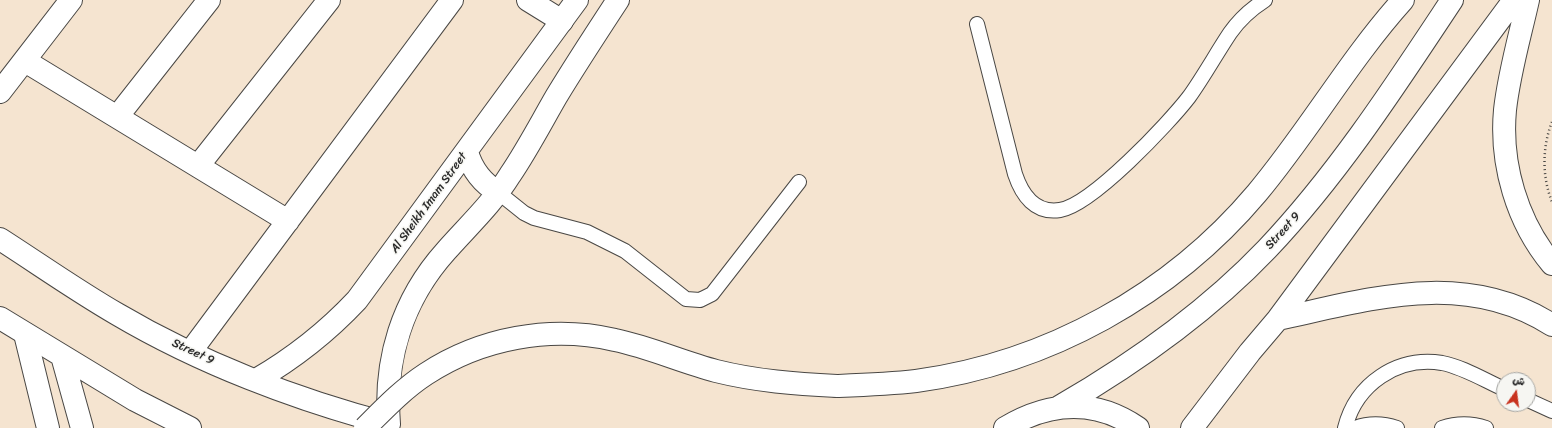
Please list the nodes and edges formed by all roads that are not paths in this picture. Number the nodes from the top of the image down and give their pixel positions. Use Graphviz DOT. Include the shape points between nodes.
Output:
graph roads {
  1 [pos="71,0"];
  2 [pos="209,0"];
  3 [pos="329,0"];
  4 [pos="452,0"];
  5 [pos="528,0"];
  6 [pos="577,0"];
  7 [pos="618,0"];
  8 [pos="1265,0"];
  9 [pos="1403,0"];
  10 [pos="1452,0"];
  11 [pos="1514,0"];
  12 [pos="1528,0"];
  13 [pos="562,21"];
  14 [pos="977,24"];
  15 [pos="25,61"];
  16 [pos="0,92"];
  17 [pos="117,116"];
  18 [pos="467,152"];
  19 [pos="198,166"];
  20 [pos="799,182"];
  21 [pos="499,193"];
  22 [pos="288,220"];
  23 [pos="0,239"];
  24 [pos="1552,264"];
  25 [pos="0,318"];
  26 [pos="1278,319"];
  27 [pos="1552,326"];
  28 [pos="25,334"];
  29 [pos="191,351"];
  30 [pos="62,356"];
  31 [pos="256,380"];
  32 [pos="1496,385"];
  33 [pos="1536,404"];
  34 [pos="1059,407"];
  35 [pos="1552,411"];
  36 [pos="397,426"];
  37 [pos="48,428"];
  38 [pos="82,428"];
  39 [pos="190,428"];
  40 [pos="365,428"];
  41 [pos="1005,428"];
  42 [pos="1138,428"];
  43 [pos="1192,428"];
  44 [pos="1345,428"];
  45 [pos="1355,428"];
  46 [pos="1397,428"];
  47 [pos="1442,428"];
  48 [pos="1486,428"];
  1 -- 15 [label="main road"];
  2 -- 17 [label="main road"];
  3 -- 19 [label="main road"];
  4 -- 22 [label="main road"];
  5 -- 13 [label="main road"];
  6 -- 13 [label="main road, Al Sheikh Imam Street"];
  7 -- 21 [label="main road" via="581,56"];
  8 -- 14 [label="lane" via="1242,18 1188,98 1137,154 1084,199 1060,210 1042,208 1022,192 1015,174"];
  9 -- 40 [label="main road, bridge" via="1372,36 1252,199 1201,250 1138,298 1104,318 1032,351 994,364 916,380 836,386 773,381 718,371 615,340 559,334 531,335 476,348 450,360 403,391"];
  10 -- 34 [label="main road, Street 9" via="1416,56 1346,153 1267,249 1190,320 1148,352"];
  11 -- 26 [label="main road"];
  12 -- 24 [label="main road" via="1509,84 1504,137 1508,169 1522,214 1533,237"];
  13 -- 18 [label="main road, Al Sheikh Imam Street"];
  15 -- 16 [label="main road"];
  15 -- 17 [label="main road"];
  17 -- 19 [label="main road"];
  18 -- 21 [label="main road" via="480,179"];
  18 -- 31 [label="main road, Al Sheikh Imam Street" via="357,300 315,340 279,367"];
  19 -- 22 [label="main road"];
  20 -- 21 [label="lane" via="712,294 693,301 680,296 660,276 626,251 586,232 534,218"];
  21 -- 36 [label="main road" via="433,267 410,302 391,362 388,397"];
  22 -- 29 [label="main road"];
  23 -- 29 [label="main road, Street 9" via="117,314"];
  25 -- 28 [label="main road"];
  26 -- 27 [label="main road" via="1399,294 1425,292 1451,293 1489,300 1526,312"];
  26 -- 43 [label="main road"];
  28 -- 30 [label="main road"];
  28 -- 37 [label="main road"];
  29 -- 31 [label="main road, Street 9"];
  30 -- 38 [label="main road"];
  30 -- 39 [label="main road" via="135,400"];
  31 -- 36 [label="main road, Street 9" via="310,400"];
  32 -- 44 [label="lane" via="1442,363 1415,363 1402,366 1389,371 1367,387 1351,408"];
  33 -- 35 [label="lane"];
  34 -- 41 [label="main road" via="1033,414"];
  34 -- 42 [label="main road" via="1095,409 1113,414"];
  45 -- 46 [label="lane" via="1383,424"];
  47 -- 48 [label="lane" via="1453,424"];
}
